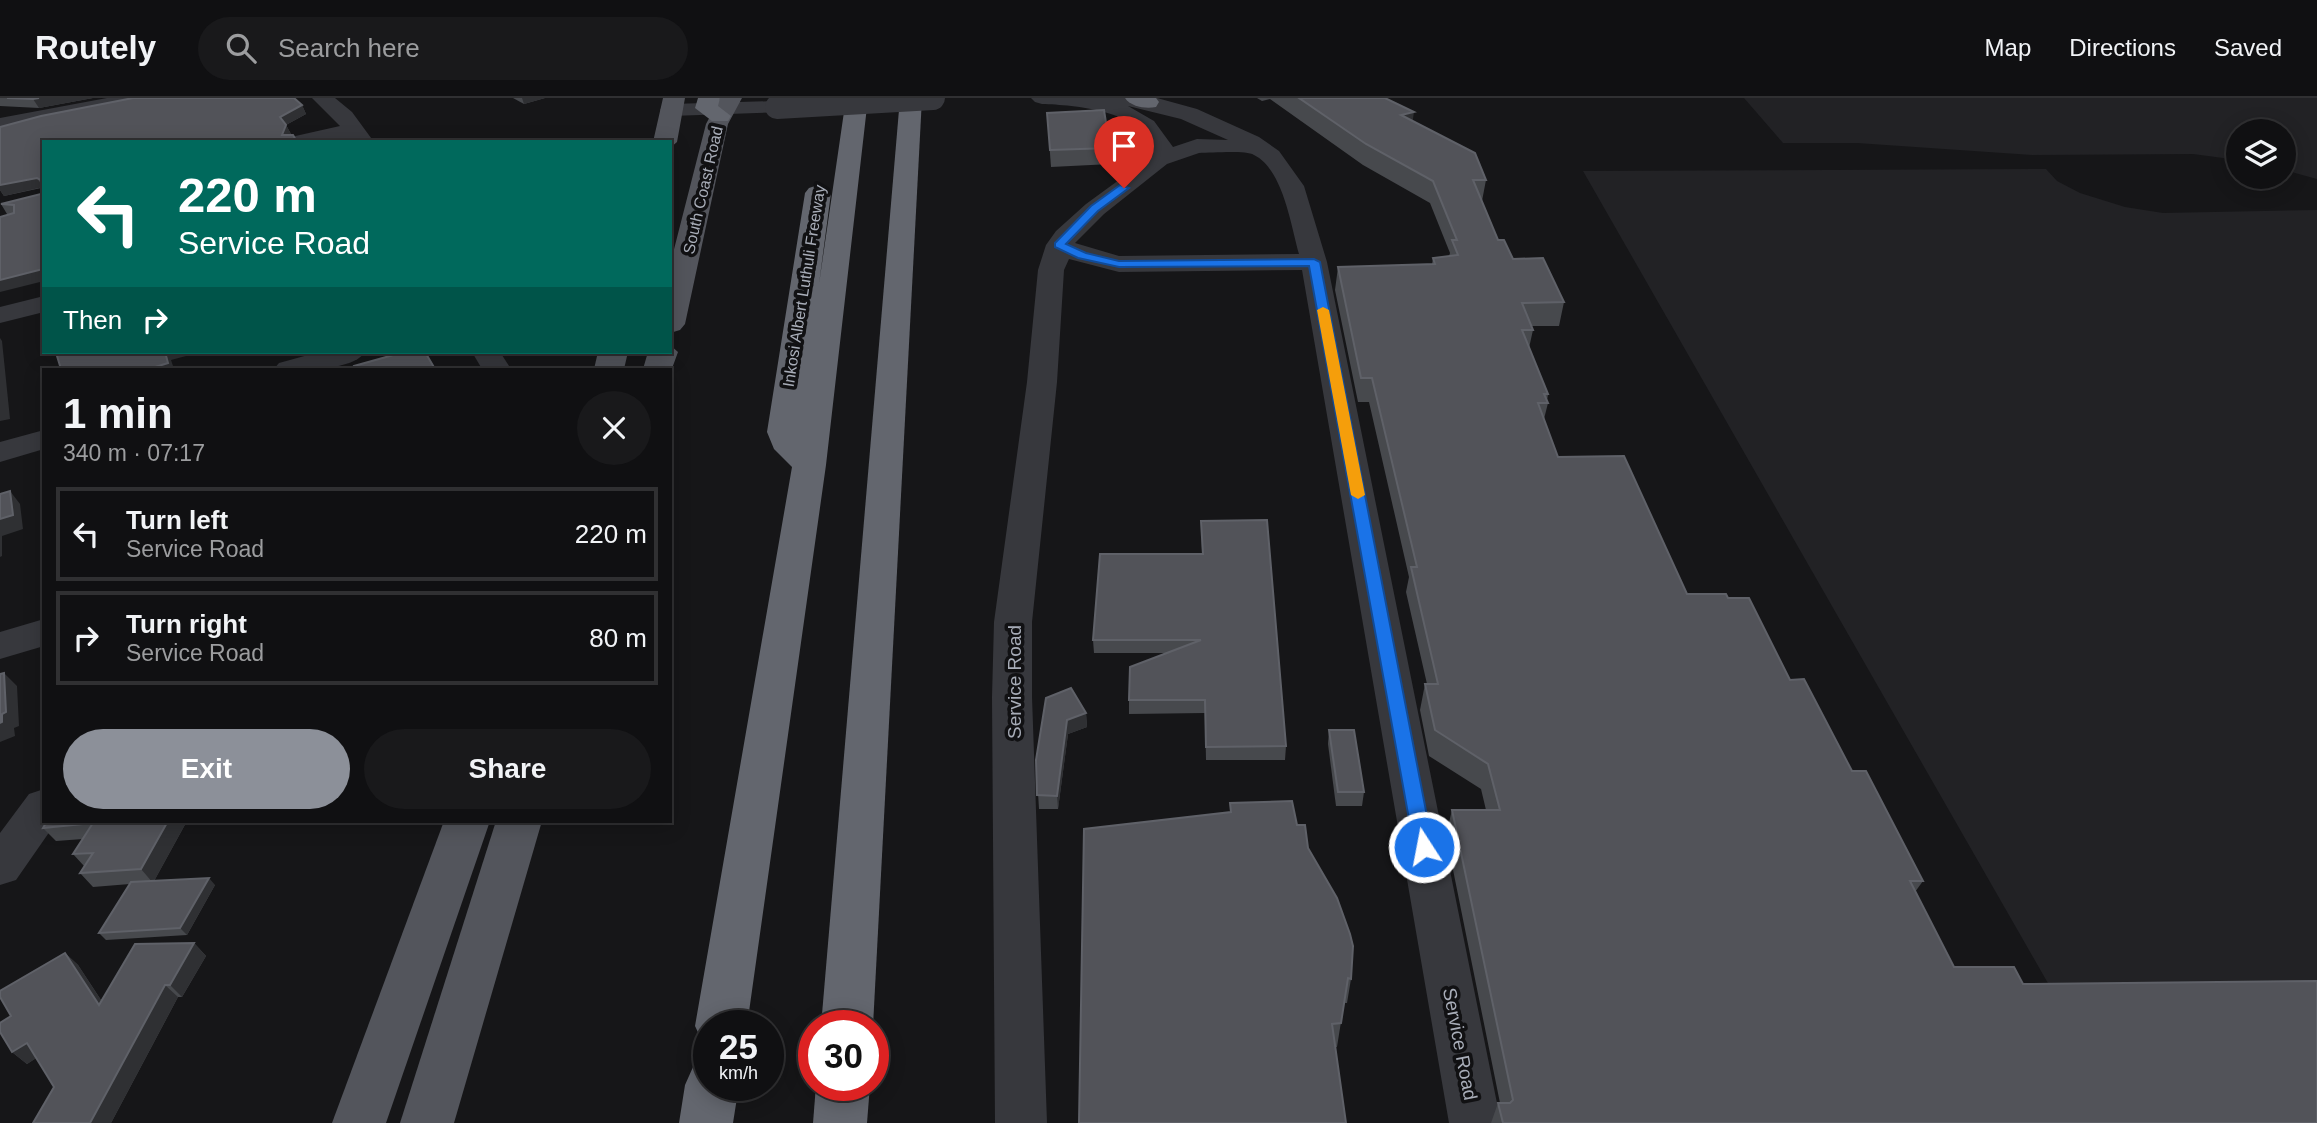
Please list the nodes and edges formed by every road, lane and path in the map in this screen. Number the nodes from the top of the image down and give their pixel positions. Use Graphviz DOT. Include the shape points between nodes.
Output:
graph roads {
  1 [pos="140,98"];
  2 [pos="323,98"];
  3 [pos="832,98"];
  4 [pos="857,98"];
  5 [pos="911,98"];
  6 [pos="933,98"];
  7 [pos="1042,98"];
  8 [pos="1116,98"];
  9 [pos="1142,100"];
  10 [pos="718,106"];
  11 [pos="670,117"];
  12 [pos="0,125"];
  13 [pos="358,136"];
  14 [pos="319,140"];
  15 [pos="1261,149"];
  16 [pos="1160,159"];
  17 [pos="1059,245"];
  18 [pos="1314,262"];
  19 [pos="42,304"];
  20 [pos="0,315"];
  21 [pos="672,315"];
  22 [pos="344,354"];
  23 [pos="293,368"];
  24 [pos="42,440"];
  25 [pos="0,452"];
  26 [pos="809,466"];
  27 [pos="42,633"];
  28 [pos="0,646"];
  29 [pos="42,809"];
  30 [pos="466,823"];
  31 [pos="518,823"];
  32 [pos="0,867"];
  33 [pos="724,1010"];
  34 [pos="848,1010"];
  35 [pos="709,1101"];
  36 [pos="842,1101"];
  37 [pos="359,1123"];
  38 [pos="427,1123"];
  39 [pos="706,1123"];
  40 [pos="840,1123"];
  41 [pos="1021,1123"];
  42 [pos="1475,1123"];
  1 -- 12 [label="street"];
  2 -- 13 [label="street"];
  3 -- 26 [label="highway, Inkosi Albert Luthuli Freeway" via="784,423 786,442"];
  4 -- 26 [label="highway"];
  5 -- 34 [label="highway"];
  6 -- 10 [label="street, bridge" via="769,108"];
  7 -- 16 [label="street" via="1086,102 1130,115 1160,141"];
  8 -- 9 [label="street, Service Road"];
  9 -- 15 [label="street, Service Road" via="1222,128"];
  10 -- 11 [label="street"];
  10 -- 21 [label="main road, South Coast Road"];
  13 -- 14 [label="street"];
  15 -- 16 [label="street" via="1205,145"];
  15 -- 18 [label="street, Service Road" via="1282,168 1292,186"];
  16 -- 17 [label="street" via="1095,209"];
  17 -- 18 [label="street" via="1119,264"];
  17 -- 41 [label="street, Service Road" via="1051,270 1013,622"];
  18 -- 42 [label="street, Service Road"];
  19 -- 20 [label="street"];
  22 -- 23 [label="street"];
  24 -- 25 [label="street"];
  26 -- 33 [label="highway"];
  27 -- 28 [label="street"];
  29 -- 32 [label="street"];
  30 -- 37 [label="main road"];
  31 -- 38 [label="main road"];
  35 -- 39 [label="highway"];
  36 -- 40 [label="highway"];
}
